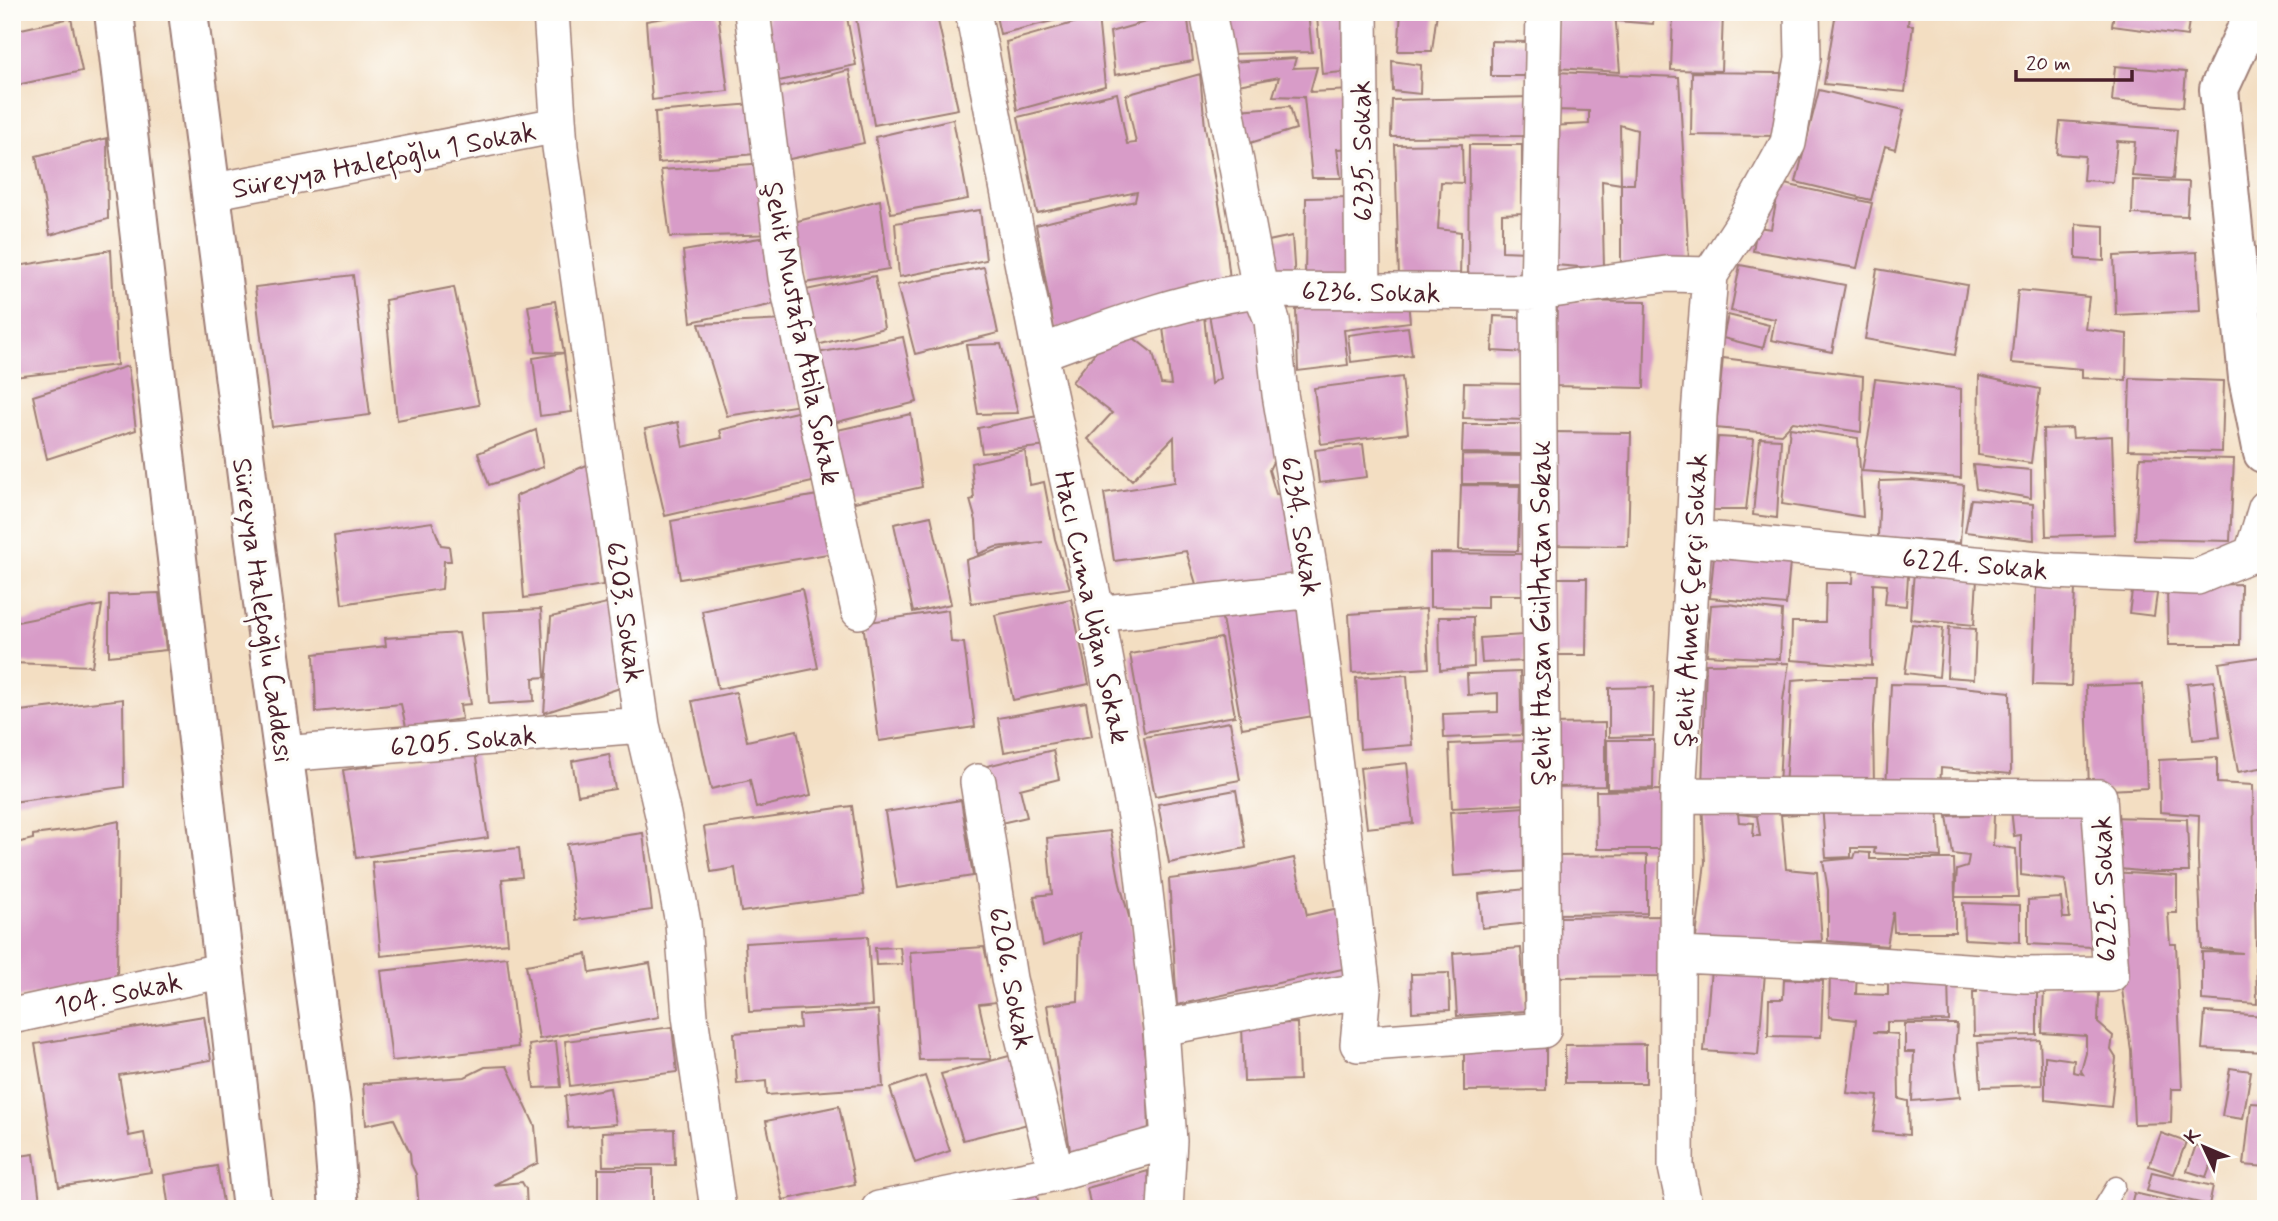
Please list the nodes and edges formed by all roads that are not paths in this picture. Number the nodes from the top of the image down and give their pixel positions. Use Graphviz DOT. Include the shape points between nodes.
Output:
graph roads {
  1 [pos="114,12"];
  2 [pos="188,12"];
  3 [pos="551,12"];
  4 [pos="752,12"];
  5 [pos="973,12"];
  6 [pos="1208,12"];
  7 [pos="1360,12"];
  8 [pos="1544,12"];
  9 [pos="1802,12"];
  10 [pos="1818,12"];
  11 [pos="2266,15"];
  12 [pos="1803,58"];
  13 [pos="558,125"];
  14 [pos="210,192"];
  15 [pos="1710,275"];
  16 [pos="1260,290"];
  17 [pos="1363,290"];
  18 [pos="1538,292"];
  19 [pos="1040,353"];
  20 [pos="2265,460"];
  21 [pos="2266,508"];
  22 [pos="1694,538"];
  23 [pos="1313,590"];
  24 [pos="859,611"];
  25 [pos="1097,614"];
  26 [pos="642,725"];
  27 [pos="283,754"];
  28 [pos="978,782"];
  29 [pos="1678,795"];
  30 [pos="1678,955"];
  31 [pos="225,970"];
  32 [pos="1363,990"];
  33 [pos="12,1016"];
  34 [pos="1161,1028"];
  35 [pos="1358,1044"];
  36 [pos="1169,1141"];
  37 [pos="1056,1173"];
  38 [pos="2116,1186"];
  39 [pos="252,1209"];
  40 [pos="339,1209"];
  41 [pos="718,1209"];
  42 [pos="878,1209"];
  43 [pos="1165,1209"];
  44 [pos="1685,1209"];
  45 [pos="2102,1209"];
  1 -- 31 [label="main road"];
  2 -- 14 [label="main road, Süreyya Halefoğlu Caddesi"];
  3 -- 13 [label="street, 6203. Sokak"];
  4 -- 24 [label="street, Şehit Mustafa Atila Sokak" via="786,276"];
  5 -- 19 [label="street, Hacı Cuma Uğan Sokak"];
  6 -- 16 [label="street, 6234. Sokak"];
  7 -- 17 [label="street, 6235. Sokak"];
  8 -- 18 [label="street, Şehit Hasan Gültutan Sokak"];
  9 -- 12 [label="street, Şehit Ahmet Çerçi Sokak"];
  10 -- 12 [label="street"];
  11 -- 20 [label="main road" via="2248,26 2219,89 2248,378"];
  12 -- 15 [label="street, Şehit Ahmet Çerçi Sokak" via="1788,143"];
  13 -- 14 [label="street, Süreyya Halefoğlu 1 Sokak"];
  13 -- 26 [label="street, 6203. Sokak"];
  14 -- 27 [label="main road, Süreyya Halefoğlu Caddesi"];
  15 -- 18 [label="street, 6236. Sokak" via="1666,274"];
  15 -- 22 [label="street, Şehit Ahmet Çerçi Sokak"];
  16 -- 17 [label="street, 6236. Sokak"];
  16 -- 19 [label="street, 6236. Sokak" via="1168,309"];
  16 -- 23 [label="street, 6234. Sokak" via="1272,320"];
  17 -- 18 [label="street, 6236. Sokak"];
  18 -- 35 [label="street, Şehit Hasan Gültutan Sokak" via="1543,1030"];
  19 -- 25 [label="street, Hacı Cuma Uğan Sokak"];
  21 -- 22 [label="street, 6224. Sokak" via="2252,554 2197,577 2053,570"];
  22 -- 29 [label="street, Şehit Ahmet Çerçi Sokak"];
  23 -- 25 [label="street"];
  23 -- 32 [label="street, 6234. Sokak"];
  25 -- 34 [label="street, Hacı Cuma Uğan Sokak" via="1138,833"];
  26 -- 27 [label="street, 6205. Sokak"];
  26 -- 41 [label="street, 6203. Sokak" via="683,923 690,1016"];
  27 -- 40 [label="main road, Süreyya Halefoğlu Caddesi" via="331,1105"];
  28 -- 37 [label="street, 6206. Sokak" via="1009,979"];
  29 -- 30 [label="street, Şehit Ahmet Çerçi Sokak"];
  29 -- 30 [label="street, 6225. Sokak" via="2099,797 2111,974 2025,975"];
  30 -- 44 [label="street, Şehit Ahmet Çerçi Sokak" via="1675,1167"];
  31 -- 33 [label="street, 104. Sokak"];
  31 -- 39 [label="main road"];
  32 -- 34 [label="street"];
  32 -- 35 [label="street, 6234. Sokak"];
  34 -- 36 [label="street, Hacı Cuma Uğan Sokak"];
  36 -- 37 [label="street"];
  36 -- 43 [label="street, Hacı Cuma Uğan Sokak"];
  37 -- 42 [label="street"];
  38 -- 45 [label="lane"];
}
